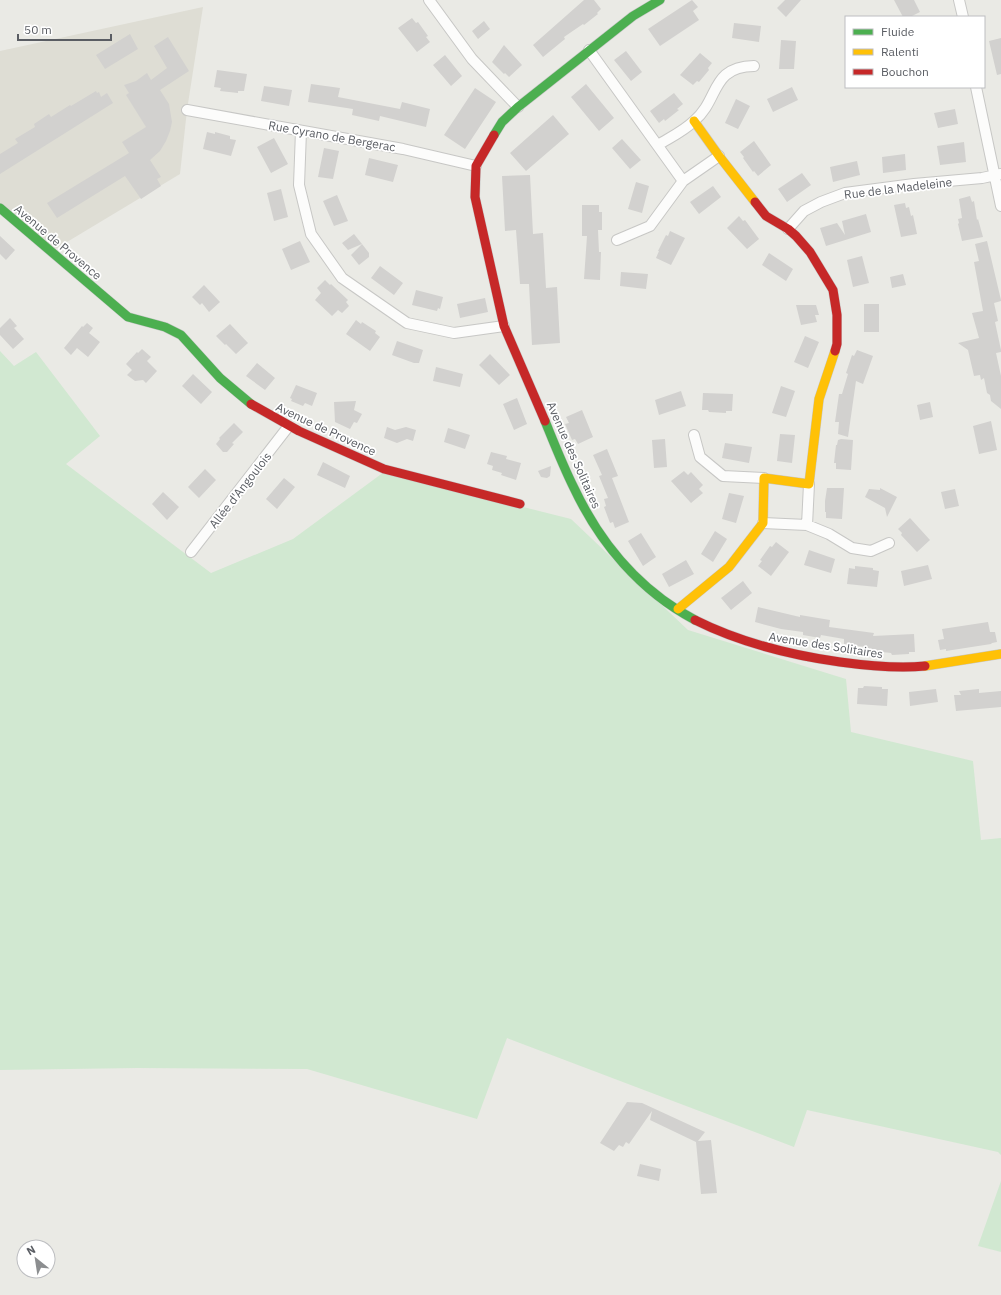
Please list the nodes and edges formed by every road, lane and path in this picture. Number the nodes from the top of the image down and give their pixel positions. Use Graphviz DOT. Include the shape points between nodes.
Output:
graph roads {
  1 [pos="429,0"];
  2 [pos="660,0"];
  3 [pos="959,0"];
  4 [pos="963,16"];
  5 [pos="589,50"];
  6 [pos="754,66"];
  7 [pos="976,88"];
  8 [pos="518,107"];
  9 [pos="187,110"];
  10 [pos="694,121"];
  11 [pos="301,130"];
  12 [pos="658,145"];
  13 [pos="719,156"];
  14 [pos="476,166"];
  15 [pos="998,175"];
  16 [pos="683,180"];
  17 [pos="1001,206"];
  18 [pos="0,208"];
  19 [pos="788,229"];
  20 [pos="617,240"];
  21 [pos="504,326"];
  22 [pos="288,427"];
  23 [pos="694,435"];
  24 [pos="764,478"];
  25 [pos="809,484"];
  26 [pos="520,504"];
  27 [pos="763,523"];
  28 [pos="807,525"];
  29 [pos="889,543"];
  30 [pos="191,552"];
  31 [pos="678,609"];
  32 [pos="1001,654"];
  1 -- 8 [label="street" via="472,58"];
  2 -- 5 [label="street" via="633,16"];
  3 -- 4 [label="street"];
  5 -- 8 [label="street"];
  5 -- 12 [label="street"];
  6 -- 10 [label="street" via="742,66 728,72 717,83 709,102"];
  7 -- 15 [label="street"];
  8 -- 14 [label="street" via="502,122"];
  9 -- 11 [label="street, Rue Cyrano de Bergerac"];
  10 -- 12 [label="street"];
  10 -- 13 [label="street"];
  11 -- 14 [label="street, Rue Cyrano de Bergerac"];
  11 -- 21 [label="street" via="299,185 311,234 342,278 407,323 454,333"];
  12 -- 16 [label="street"];
  13 -- 16 [label="street"];
  13 -- 19 [label="street" via="766,216"];
  14 -- 21 [label="street, Avenue des Solitaires" via="474,197"];
  15 -- 17 [label="street"];
  15 -- 19 [label="street, Rue de la Madeleine" via="844,193 804,211"];
  16 -- 20 [label="street" via="650,226"];
  18 -- 22 [label="street, Avenue de Provence" via="128,317 137,322 163,326 178,333 231,388"];
  19 -- 25 [label="street" via="810,252 833,290 837,315 836,344 819,399"];
  21 -- 31 [label="street, Avenue des Solitaires" via="573,487 592,524 629,570"];
  22 -- 26 [label="street, Avenue de Provence" via="384,469"];
  22 -- 30 [label="street, Allée d'Angoulois"];
  23 -- 24 [label="street" via="700,457 723,476"];
  24 -- 25 [label="street"];
  24 -- 27 [label="street"];
  25 -- 28 [label="street"];
  27 -- 28 [label="street"];
  27 -- 31 [label="street" via="729,567"];
  28 -- 29 [label="street" via="852,548 871,551"];
  31 -- 32 [label="street, Avenue des Solitaires" via="708,627 761,647 865,666 916,667"];
}
